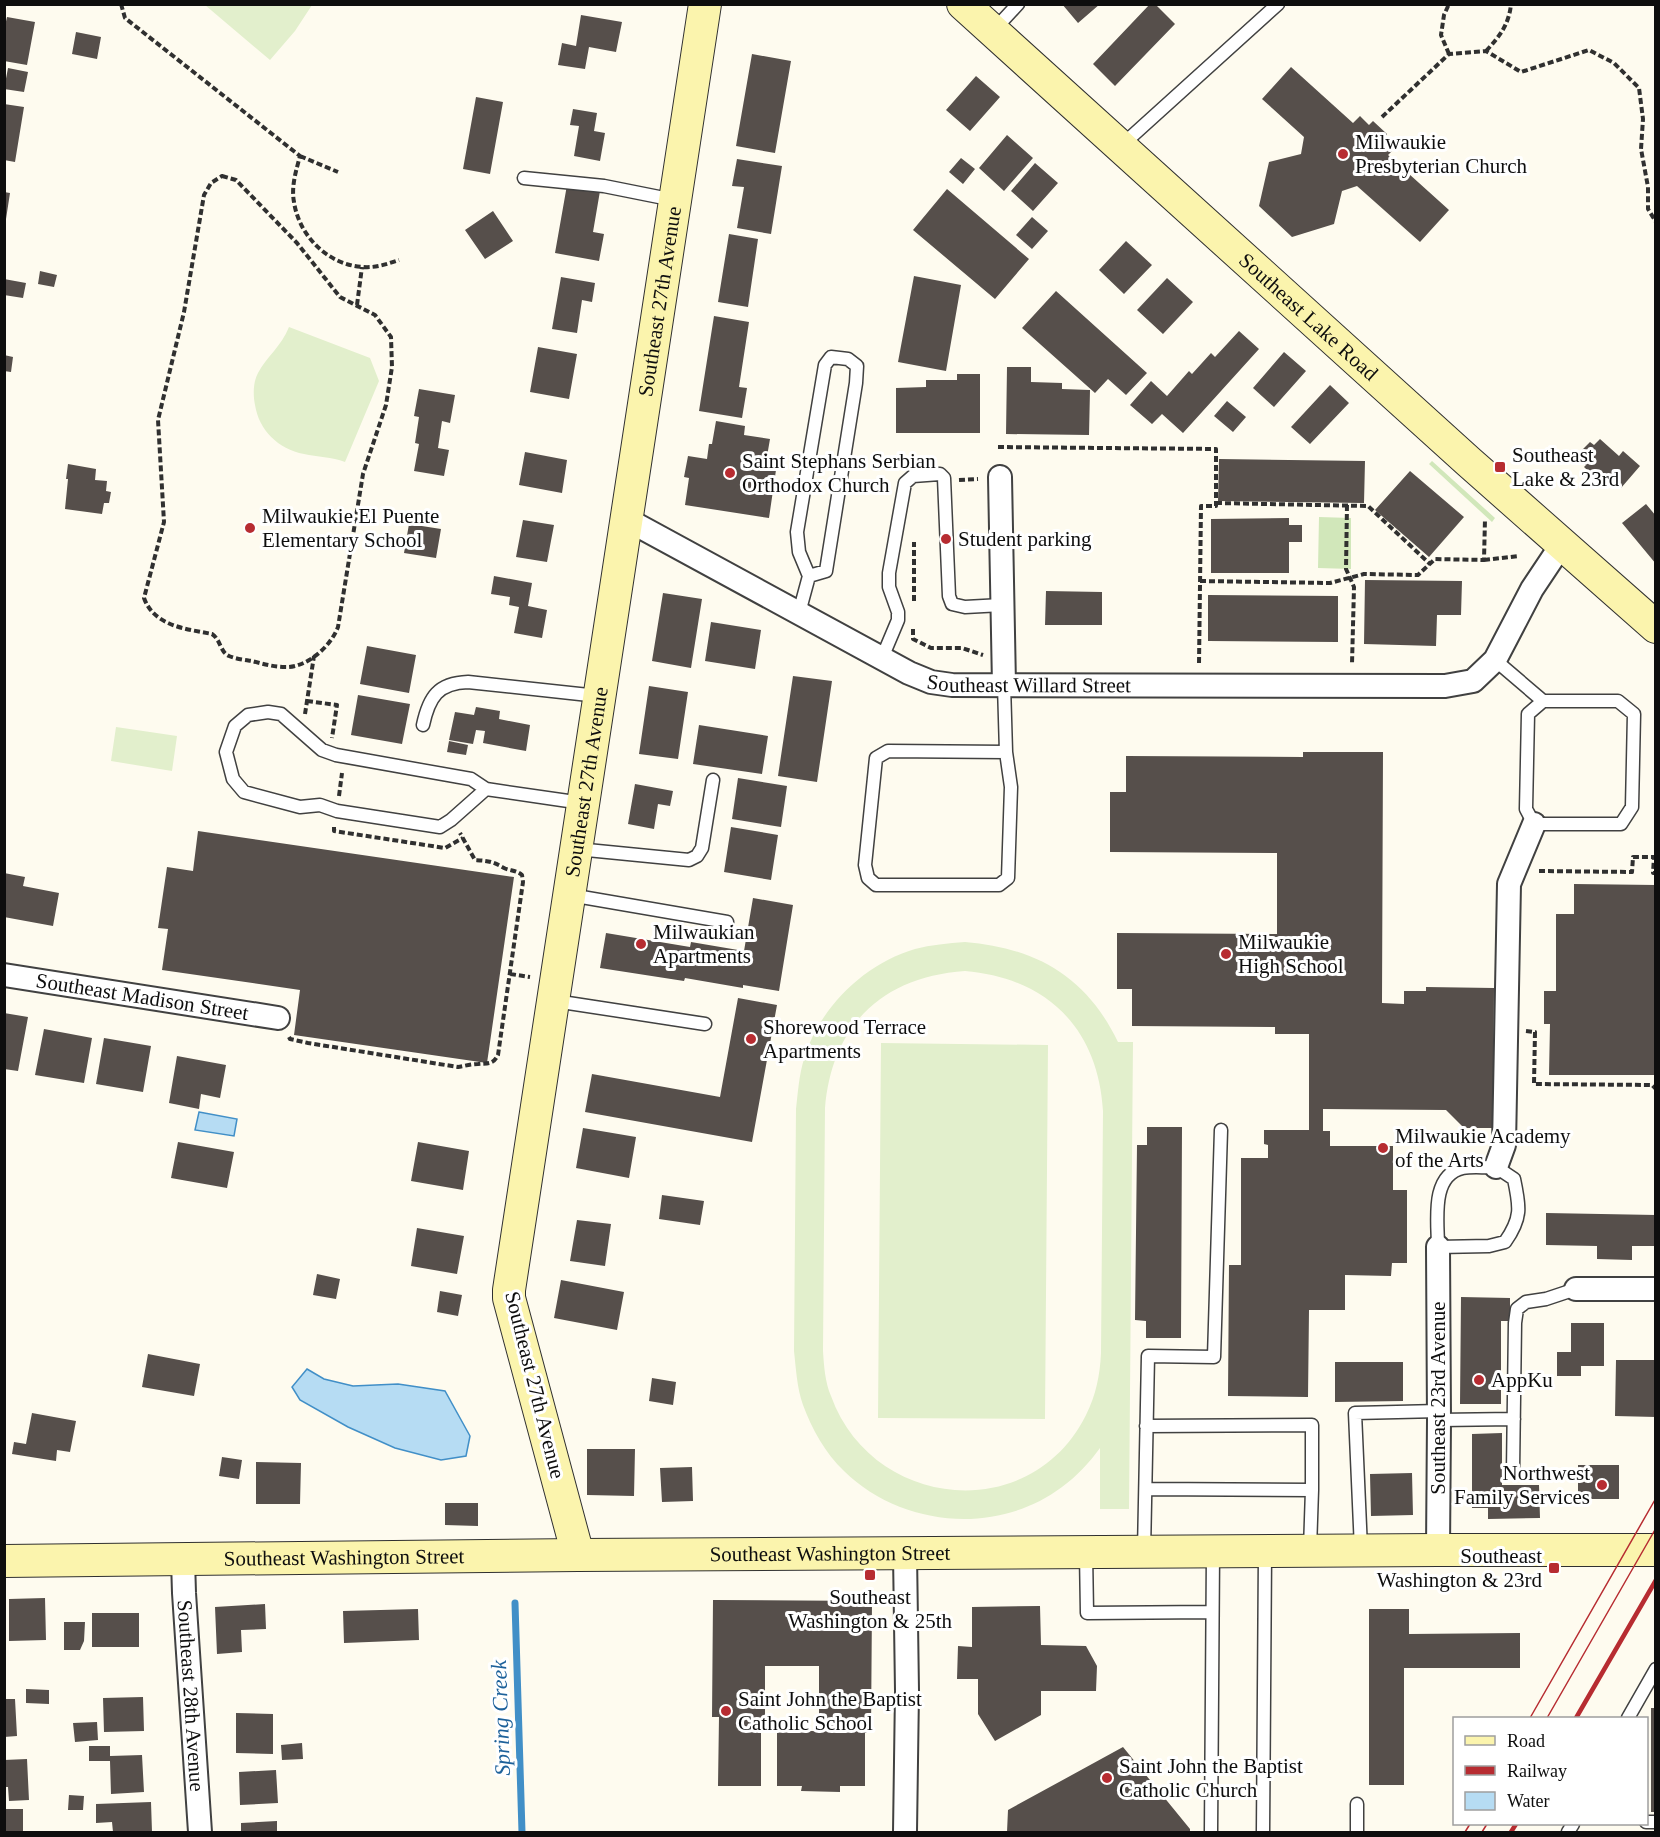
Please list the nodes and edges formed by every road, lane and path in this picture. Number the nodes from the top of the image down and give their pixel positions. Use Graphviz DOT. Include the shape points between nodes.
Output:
graph roads {
  1 [pos="121,4"];
  2 [pos="705,4"];
  3 [pos="963,4"];
  4 [pos="1018,4"];
  5 [pos="1278,4"];
  6 [pos="1449,4"];
  7 [pos="1511,4"];
  8 [pos="993,32"];
  9 [pos="1486,51"];
  10 [pos="1449,54"];
  11 [pos="1382,117"];
  12 [pos="1120,147"];
  13 [pos="300,156"];
  14 [pos="338,172"];
  15 [pos="524,178"];
  16 [pos="675,201"];
  17 [pos="1656,222"];
  18 [pos="399,260"];
  19 [pos="362,267"];
  20 [pos="357,305"];
  21 [pos="998,447"];
  22 [pos="1000,477"];
  23 [pos="1209,478"];
  24 [pos="1216,478"];
  25 [pos="944,480"];
  26 [pos="1216,503"];
  27 [pos="1347,505"];
  28 [pos="626,519"];
  29 [pos="1485,519"];
  30 [pos="914,534"];
  31 [pos="1562,543"];
  32 [pos="1519,556"];
  33 [pos="1484,560"];
  34 [pos="1430,564"];
  35 [pos="809,576"];
  36 [pos="1350,578"];
  37 [pos="1200,581"];
  38 [pos="914,604"];
  39 [pos="1002,605"];
  40 [pos="799,613"];
  41 [pos="914,627"];
  42 [pos="1656,627"];
  43 [pos="986,651"];
  44 [pos="314,656"];
  45 [pos="882,658"];
  46 [pos="1495,660"];
  47 [pos="1004,685"];
  48 [pos="1199,685"];
  49 [pos="1352,686"];
  50 [pos="599,696"];
  51 [pos="307,700"];
  52 [pos="1543,700"];
  53 [pos="423,725"];
  54 [pos="302,731"];
  55 [pos="1006,752"];
  56 [pos="336,755"];
  57 [pos="713,780"];
  58 [pos="486,789"];
  59 [pos="584,803"];
  60 [pos="337,811"];
  61 [pos="451,820"];
  62 [pos="1534,824"];
  63 [pos="463,838"];
  64 [pos="576,849"];
  65 [pos="1514,871"];
  66 [pos="1656,873"];
  67 [pos="570,895"];
  68 [pos="727,922"];
  69 [pos="4,975"];
  70 [pos="553,1000"];
  71 [pos="279,1018"];
  72 [pos="705,1024"];
  73 [pos="1535,1032"];
  74 [pos="290,1039"];
  75 [pos="1656,1089"];
  76 [pos="1221,1130"];
  77 [pos="1496,1167"];
  78 [pos="1438,1247"];
  79 [pos="1576,1289"];
  80 [pos="1656,1289"];
  81 [pos="1439,1415"];
  82 [pos="1514,1419"];
  83 [pos="1146,1426"];
  84 [pos="1513,1471"];
  85 [pos="1146,1489"];
  86 [pos="1312,1490"];
  87 [pos="1438,1550"];
  88 [pos="1656,1550"];
  89 [pos="1310,1551"];
  90 [pos="1361,1551"];
  91 [pos="1086,1552"];
  92 [pos="1144,1552"];
  93 [pos="1213,1552"];
  94 [pos="1265,1552"];
  95 [pos="905,1554"];
  96 [pos="578,1555"];
  97 [pos="183,1560"];
  98 [pos="4,1561"];
  99 [pos="1212,1612"];
  100 [pos="1656,1669"];
  101 [pos="1629,1717"];
  102 [pos="1357,1804"];
  103 [pos="200,1833"];
  104 [pos="905,1833"];
  105 [pos="1211,1833"];
  106 [pos="1263,1833"];
  107 [pos="1357,1833"];
  1 -- 13 [label="path" via="125,18"];
  2 -- 16 [label="street, Southeast 27th Avenue"];
  3 -- 8 [label="street, Southeast Lake Road"];
  4 -- 8 [label="lane"];
  5 -- 12 [label="lane"];
  6 -- 10 [label="path" via="1441,35"];
  7 -- 9 [label="path" via="1504,31"];
  8 -- 12 [label="street, Southeast Lake Road"];
  9 -- 10 [label="path"];
  9 -- 17 [label="path" via="1521,72 1589,50 1614,63 1639,88 1648,209"];
  10 -- 11 [label="path"];
  12 -- 31 [label="street, Southeast Lake Road"];
  13 -- 14 [label="path"];
  13 -- 19 [label="path" via="293,200 297,220 312,243 336,261"];
  15 -- 16 [label="lane" via="604,186"];
  16 -- 28 [label="street, Southeast 27th Avenue"];
  18 -- 19 [label="path"];
  19 -- 20 [label="path"];
  20 -- 44 [label="path" via="375,315 391,337 392,367 386,405 363,474 338,627 331,641"];
  20 -- 44 [label="path" via="340,297 297,243 236,180 222,176 211,183 204,195 184,312 158,420 164,522 144,598 157,618 212,634 230,656 285,667"];
  21 -- 24 [label="path" via="1216,449"];
  22 -- 25 [label="path"];
  22 -- 39 [label="street"];
  23 -- 24 [label="path"];
  24 -- 26 [label="path"];
  25 -- 39 [label="lane" via="952,604"];
  25 -- 45 [label="lane" via="940,474 922,475 905,483 889,573 898,620"];
  26 -- 27 [label="path"];
  26 -- 37 [label="path" via="1201,506"];
  27 -- 34 [label="path" via="1368,506"];
  27 -- 36 [label="path" via="1346,569"];
  28 -- 40 [label="street, Southeast Willard Street"];
  28 -- 50 [label="street, Southeast 27th Avenue"];
  29 -- 33 [label="path"];
  30 -- 38 [label="path"];
  31 -- 42 [label="street, Southeast Lake Road"];
  31 -- 46 [label="street" via="1532,589"];
  32 -- 33 [label="path"];
  33 -- 34 [label="path" via="1434,559"];
  34 -- 36 [label="path" via="1418,575 1364,574"];
  35 -- 35 [label="lane" via="826,571 856,383 857,366 848,359 831,357 825,365 797,532 799,552"];
  35 -- 40 [label="lane"];
  36 -- 37 [label="path" via="1330,583"];
  36 -- 49 [label="path" via="1354,587"];
  37 -- 48 [label="path"];
  39 -- 47 [label="street"];
  40 -- 45 [label="street, Southeast Willard Street"];
  41 -- 43 [label="path" via="914,639 931,648 962,648 984,656"];
  44 -- 51 [label="path"];
  45 -- 47 [label="street, Southeast Willard Street" via="931,682"];
  46 -- 49 [label="street, Southeast Willard Street" via="1473,681 1445,686"];
  46 -- 52 [label="lane"];
  47 -- 48 [label="street, Southeast Willard Street"];
  47 -- 55 [label="lane"];
  48 -- 49 [label="street, Southeast Willard Street"];
  50 -- 53 [label="lane" via="455,682 431,700"];
  50 -- 59 [label="street, Southeast 27th Avenue"];
  51 -- 54 [label="path"];
  51 -- 56 [label="path" via="337,705 330,747"];
  52 -- 62 [label="lane" via="1528,714 1526,809"];
  52 -- 62 [label="lane" via="1618,701 1634,714 1632,807 1621,824"];
  54 -- 56 [label="lane" via="322,750"];
  54 -- 60 [label="lane" via="281,714 248,715 235,726 226,752 233,779 244,792 300,807 320,806"];
  55 -- 55 [label="lane" via="1011,787 1008,878 999,885 876,885 868,878 865,866 876,758 888,751"];
  56 -- 58 [label="lane" via="471,779"];
  56 -- 60 [label="path" via="343,764"];
  57 -- 64 [label="lane" via="702,848 697,856 689,860"];
  58 -- 59 [label="lane"];
  58 -- 61 [label="lane"];
  59 -- 64 [label="street, Southeast 27th Avenue"];
  60 -- 61 [label="lane" via="440,827"];
  60 -- 63 [label="path" via="334,831 445,848"];
  61 -- 63 [label="path"];
  62 -- 65 [label="street"];
  63 -- 74 [label="path" via="474,860 497,862 522,875 495,1061 458,1067"];
  64 -- 67 [label="street, Southeast 27th Avenue"];
  65 -- 66 [label="path" via="1632,872 1633,857 1654,857"];
  65 -- 77 [label="street" via="1509,884 1504,1145"];
  67 -- 68 [label="lane"];
  67 -- 70 [label="street, Southeast 27th Avenue"];
  69 -- 71 [label="street, Southeast Madison Street"];
  70 -- 72 [label="lane"];
  70 -- 96 [label="street, Southeast 27th Avenue" via="509,1298"];
  73 -- 75 [label="path" via="1534,1084 1652,1085"];
  76 -- 83 [label="lane" via="1214,1357 1148,1356"];
  77 -- 78 [label="lane" via="1461,1168 1444,1179 1437,1199"];
  77 -- 78 [label="lane" via="1514,1179 1519,1206 1513,1230 1505,1242"];
  78 -- 81 [label="street, Southeast 23rd Avenue"];
  79 -- 80 [label="street"];
  79 -- 82 [label="lane" via="1526,1302 1517,1309"];
  81 -- 82 [label="lane"];
  81 -- 87 [label="street, Southeast 23rd Avenue"];
  81 -- 90 [label="lane" via="1355,1413"];
  82 -- 84 [label="lane"];
  83 -- 85 [label="lane"];
  83 -- 86 [label="lane" via="1312,1425"];
  85 -- 86 [label="lane"];
  85 -- 92 [label="lane"];
  86 -- 89 [label="lane"];
  87 -- 88 [label="street, Southeast Washington Street"];
  87 -- 90 [label="street, Southeast Washington Street"];
  89 -- 90 [label="street, Southeast Washington Street"];
  89 -- 94 [label="street, Southeast Washington Street"];
  91 -- 92 [label="street, Southeast Washington Street"];
  91 -- 95 [label="street, Southeast Washington Street"];
  91 -- 99 [label="lane" via="1087,1613"];
  92 -- 93 [label="street, Southeast Washington Street"];
  93 -- 94 [label="street, Southeast Washington Street"];
  93 -- 99 [label="lane"];
  94 -- 106 [label="lane"];
  95 -- 96 [label="street, Southeast Washington Street"];
  95 -- 104 [label="street"];
  96 -- 97 [label="street, Southeast Washington Street"];
  97 -- 98 [label="street, Southeast Washington Street"];
  97 -- 103 [label="street, Southeast 28th Avenue"];
  99 -- 105 [label="lane"];
  100 -- 101 [label="lane"];
  102 -- 107 [label="lane"];
}
